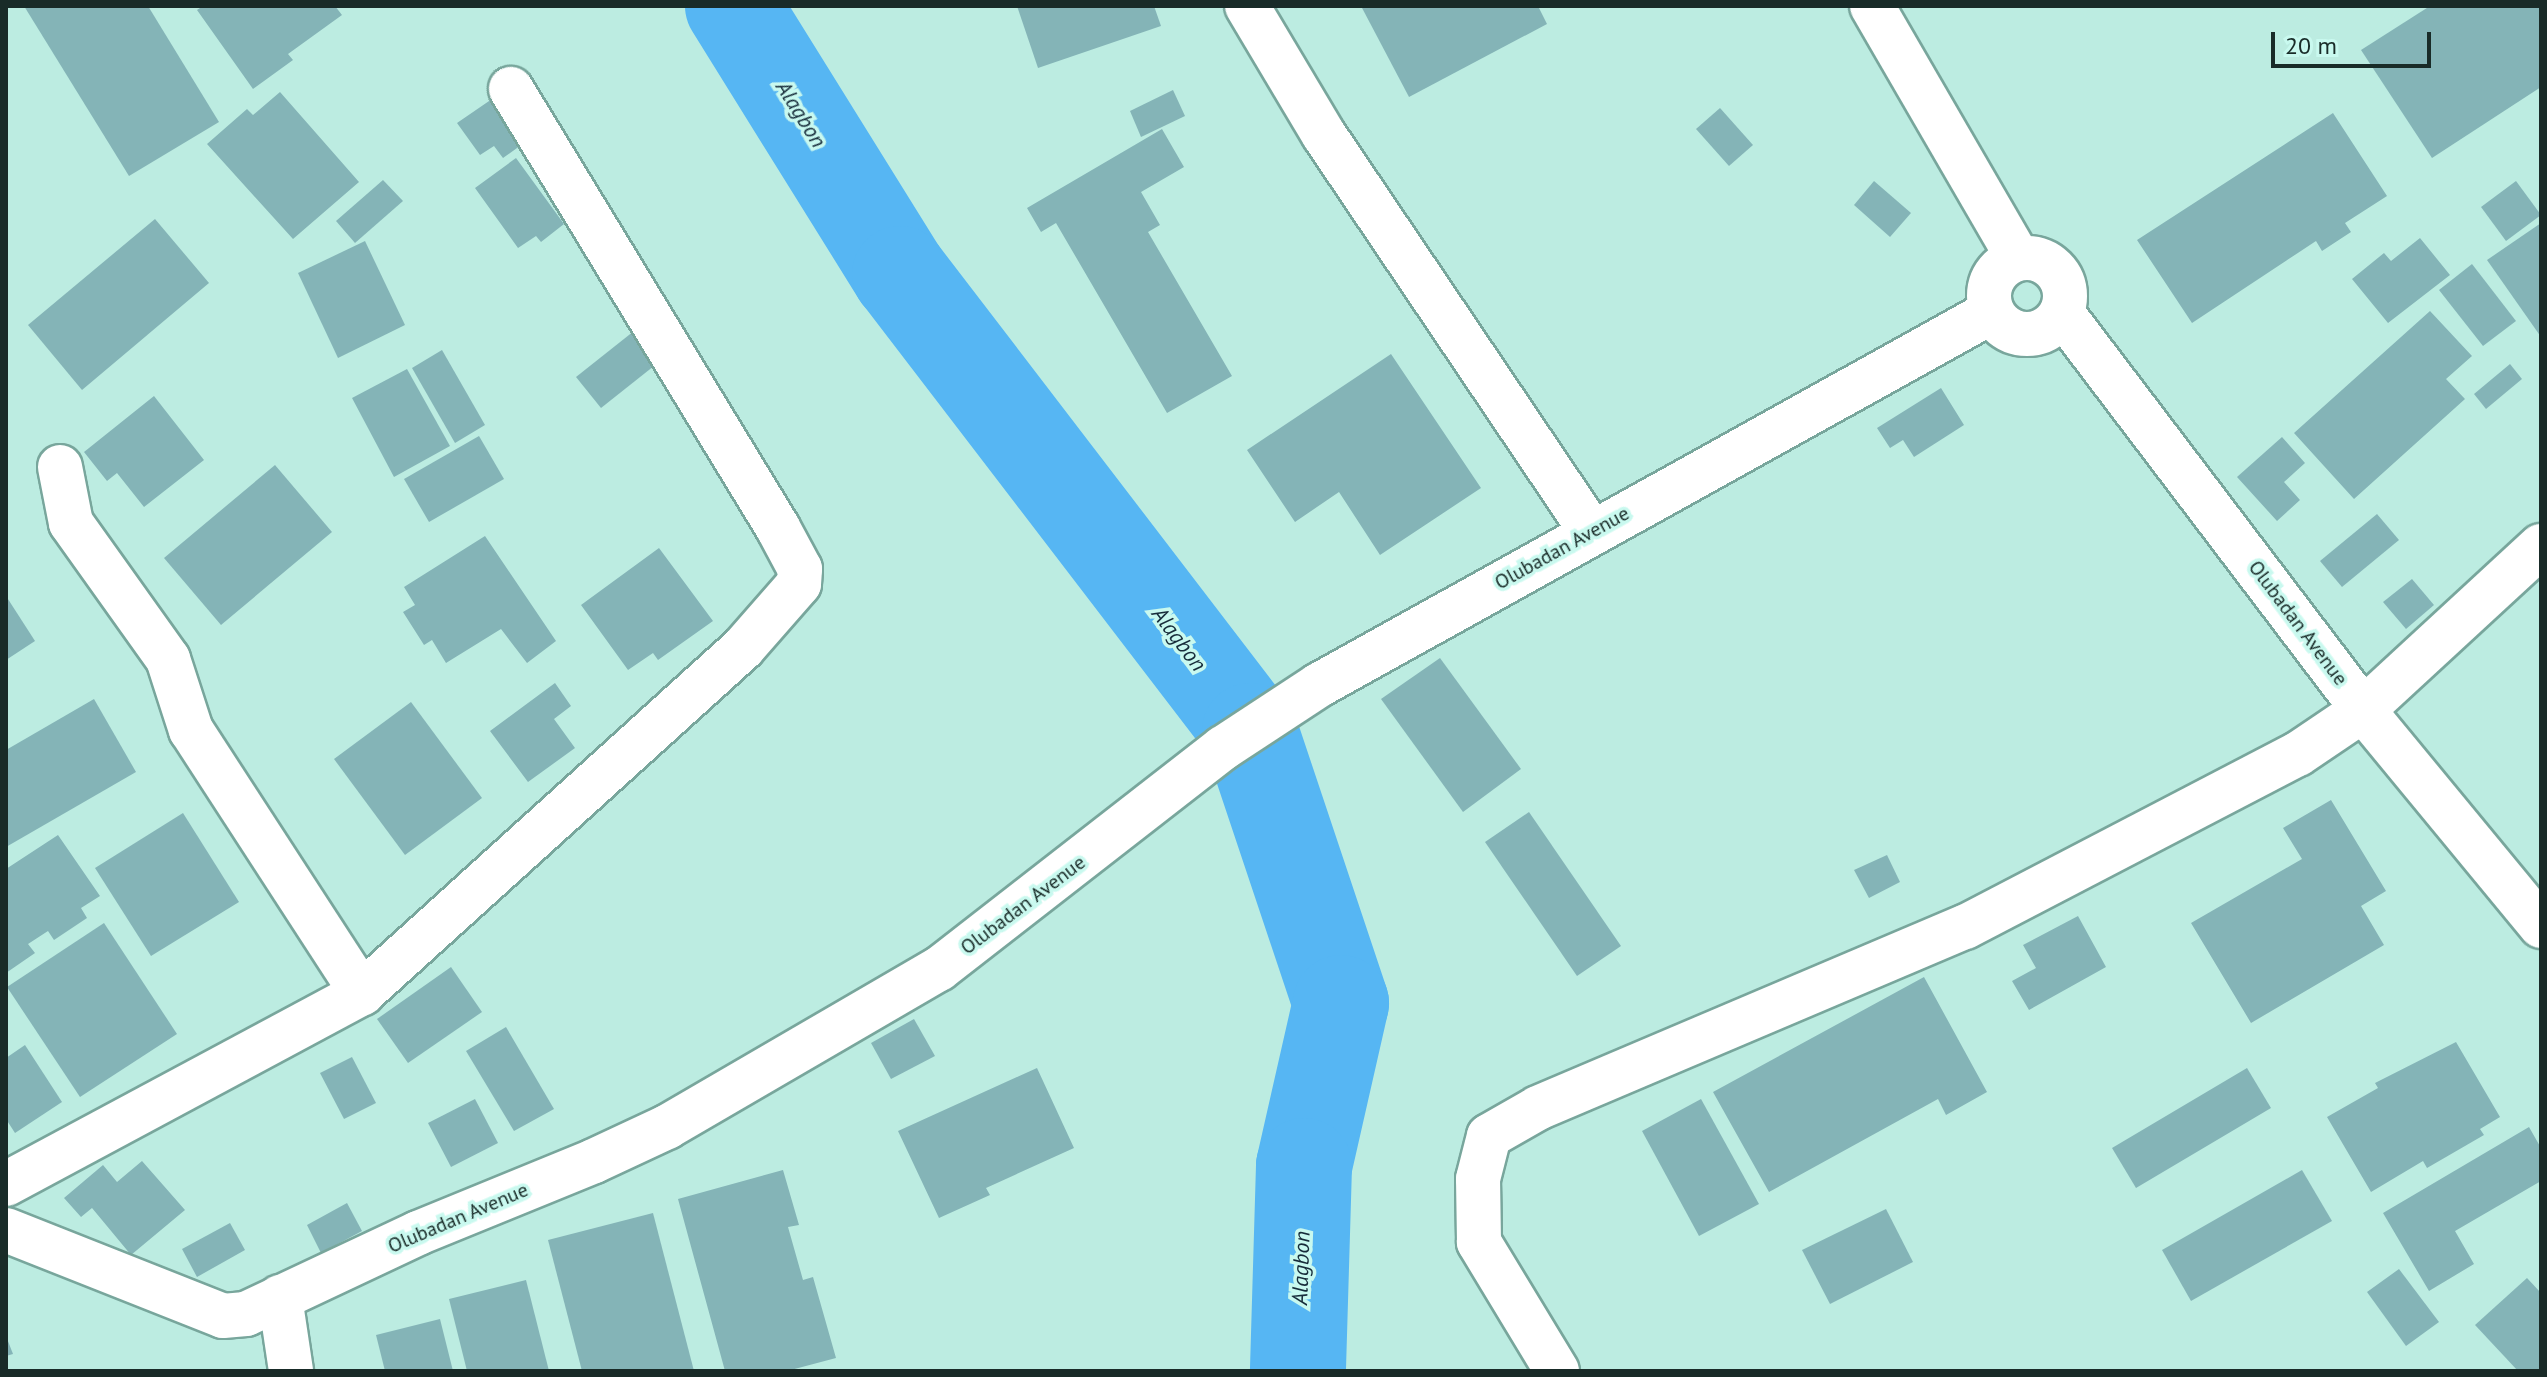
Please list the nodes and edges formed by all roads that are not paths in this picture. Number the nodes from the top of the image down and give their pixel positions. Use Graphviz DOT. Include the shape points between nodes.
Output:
graph roads {
  1 [pos="1247,6"];
  2 [pos="1872,6"];
  3 [pos="511,89"];
  4 [pos="2018,258"];
  5 [pos="1991,312"];
  6 [pos="2062,313"];
  7 [pos="60,467"];
  8 [pos="1591,531"];
  9 [pos="2541,546"];
  10 [pos="2363,710"];
  11 [pos="2541,926"];
  12 [pos="362,993"];
  13 [pos="6,1184"];
  14 [pos="6,1230"];
  15 [pos="280,1297"];
  16 [pos="291,1371"];
  17 [pos="1557,1371"];
  1 -- 8 [label="street" via="1324,135"];
  2 -- 4 [label="street"];
  3 -- 12 [label="street" via="778,528 800,569 799,584 743,648"];
  4 -- 5 [label="street" via="1992,278"];
  4 -- 6 [label="street" via="2052,265 2066,296"];
  5 -- 6 [label="street" via="2010,329 2035,334"];
  5 -- 8 [label="street, Olubadan Avenue"];
  6 -- 10 [label="street, Olubadan Avenue"];
  7 -- 12 [label="street" via="71,523 168,659 191,730"];
  8 -- 15 [label="street, Olubadan Avenue" via="1319,685 1223,748 939,969 667,1127"];
  9 -- 10 [label="street"];
  10 -- 11 [label="street, Olubadan Avenue"];
  10 -- 17 [label="street" via="2298,754 1965,927 1538,1108 1489,1136 1478,1179 1479,1242"];
  12 -- 13 [label="street"];
  14 -- 15 [label="street, Olubadan Avenue" via="223,1316 246,1314"];
  15 -- 16 [label="street"];
}
